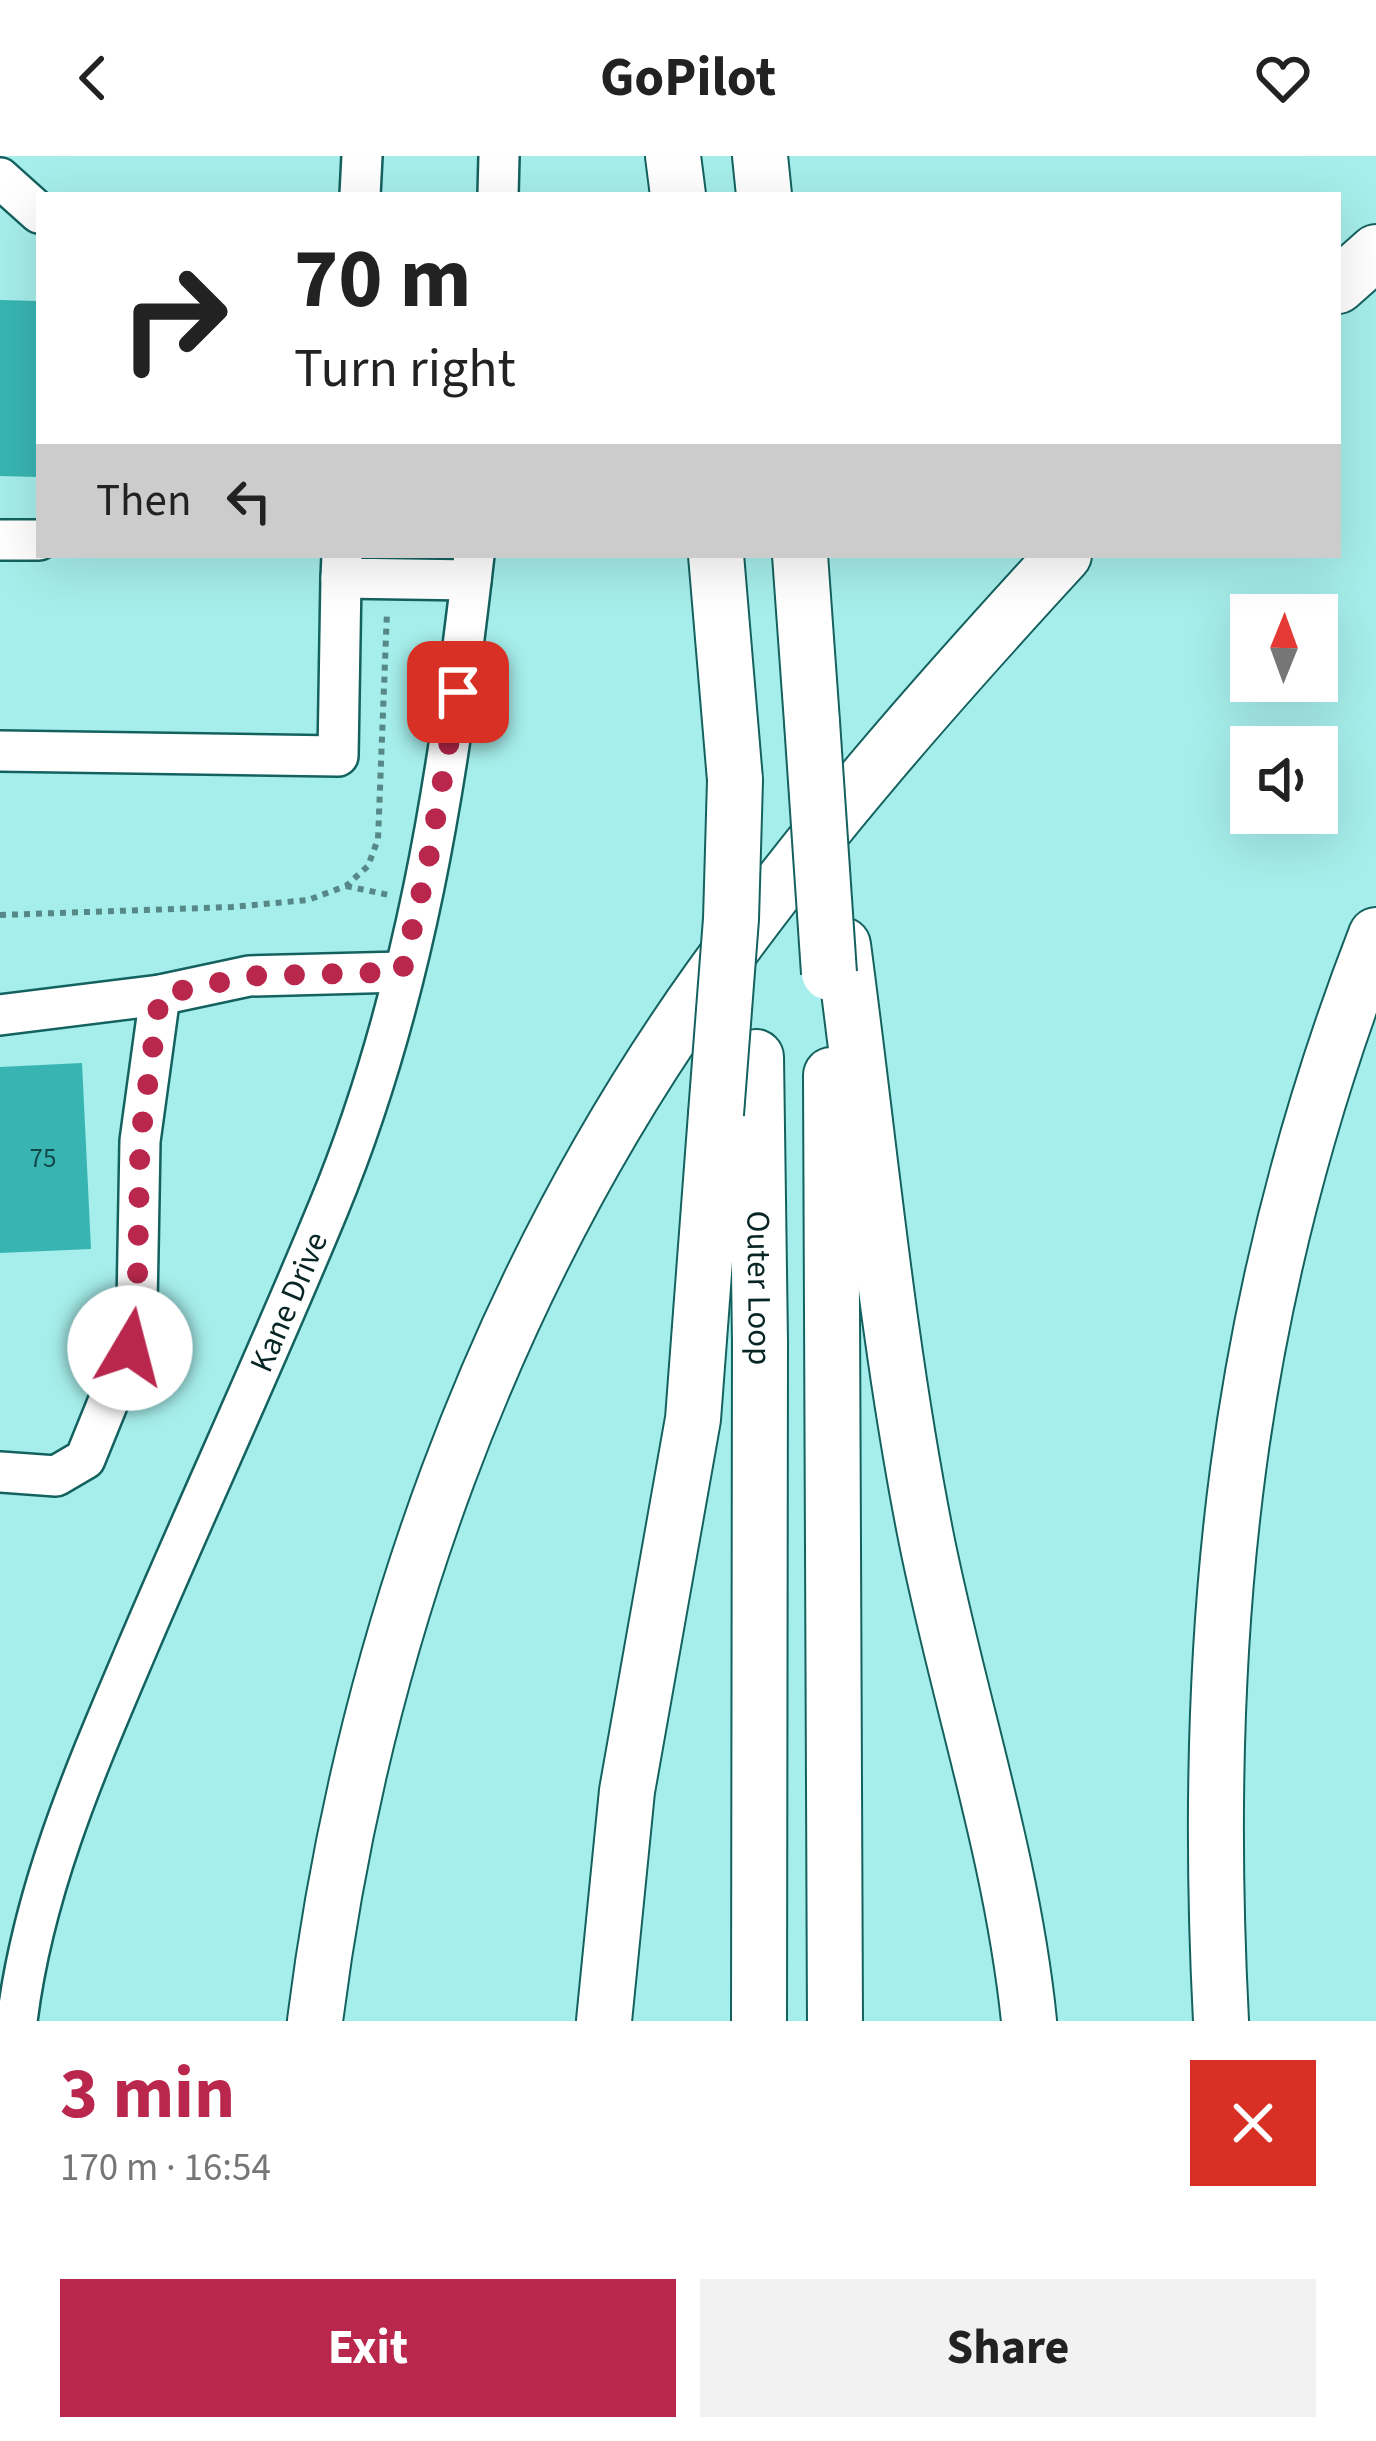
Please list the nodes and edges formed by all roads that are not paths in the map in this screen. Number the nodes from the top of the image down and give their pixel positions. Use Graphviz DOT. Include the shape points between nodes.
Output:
graph roads {
  1 [pos="362,156"];
  2 [pos="499,156"];
  3 [pos="673,156"];
  4 [pos="760,156"];
  5 [pos="0,178"];
  6 [pos="361,192"];
  7 [pos="498,192"];
  8 [pos="678,192"];
  9 [pos="764,192"];
  10 [pos="36,210"];
  11 [pos="1376,252"];
  12 [pos="1341,283"];
  13 [pos="0,540"];
  14 [pos="36,540"];
  15 [pos="716,558"];
  16 [pos="800,558"];
  17 [pos="1054,566"];
  18 [pos="342,567"];
  19 [pos="472,567"];
  20 [pos="0,751"];
  21 [pos="735,780"];
  22 [pos="1376,935"];
  23 [pos="836,959"];
  24 [pos="402,972"];
  25 [pos="160,995"];
  26 [pos="0,1015"];
  27 [pos="0,1472"];
  28 [pos="17,2021"];
  29 [pos="316,2021"];
  30 [pos="604,2021"];
  31 [pos="759,2021"];
  32 [pos="835,2021"];
  33 [pos="1029,2021"];
  34 [pos="1221,2021"];
  1 -- 6 [label="street"];
  2 -- 7 [label="street"];
  3 -- 8 [label="highway"];
  4 -- 9 [label="highway"];
  5 -- 10 [label="street"];
  11 -- 12 [label="highway"];
  13 -- 14 [label="street"];
  15 -- 21 [label="highway, Outer Loop"];
  16 -- 23 [label="highway, bridge"];
  17 -- 29 [label="highway" via="867,777 709,981 542,1259 463,1438 399,1619 351,1807"];
  18 -- 19 [label="street" via="388,578"];
  18 -- 20 [label="street" via="338,756"];
  19 -- 24 [label="street, Kane Drive" via="454,730"];
  21 -- 30 [label="highway, bridge" via="693,1419 622,1827"];
  21 -- 31 [label="highway, Outer Loop, bridge" via="760,1251"];
  22 -- 34 [label="highway" via="1286,1210 1246,1397 1223,1590 1215,1784"];
  23 -- 32 [label="highway"];
  23 -- 33 [label="highway" via="916,1487 1005,1866"];
  24 -- 25 [label="street" via="250,976"];
  24 -- 28 [label="street, Kane Drive" via="369,1099 329,1207 67,1813 29,1940"];
  25 -- 26 [label="street"];
  25 -- 27 [label="street" via="140,1141 130,1348 85,1459 56,1476"];
}
